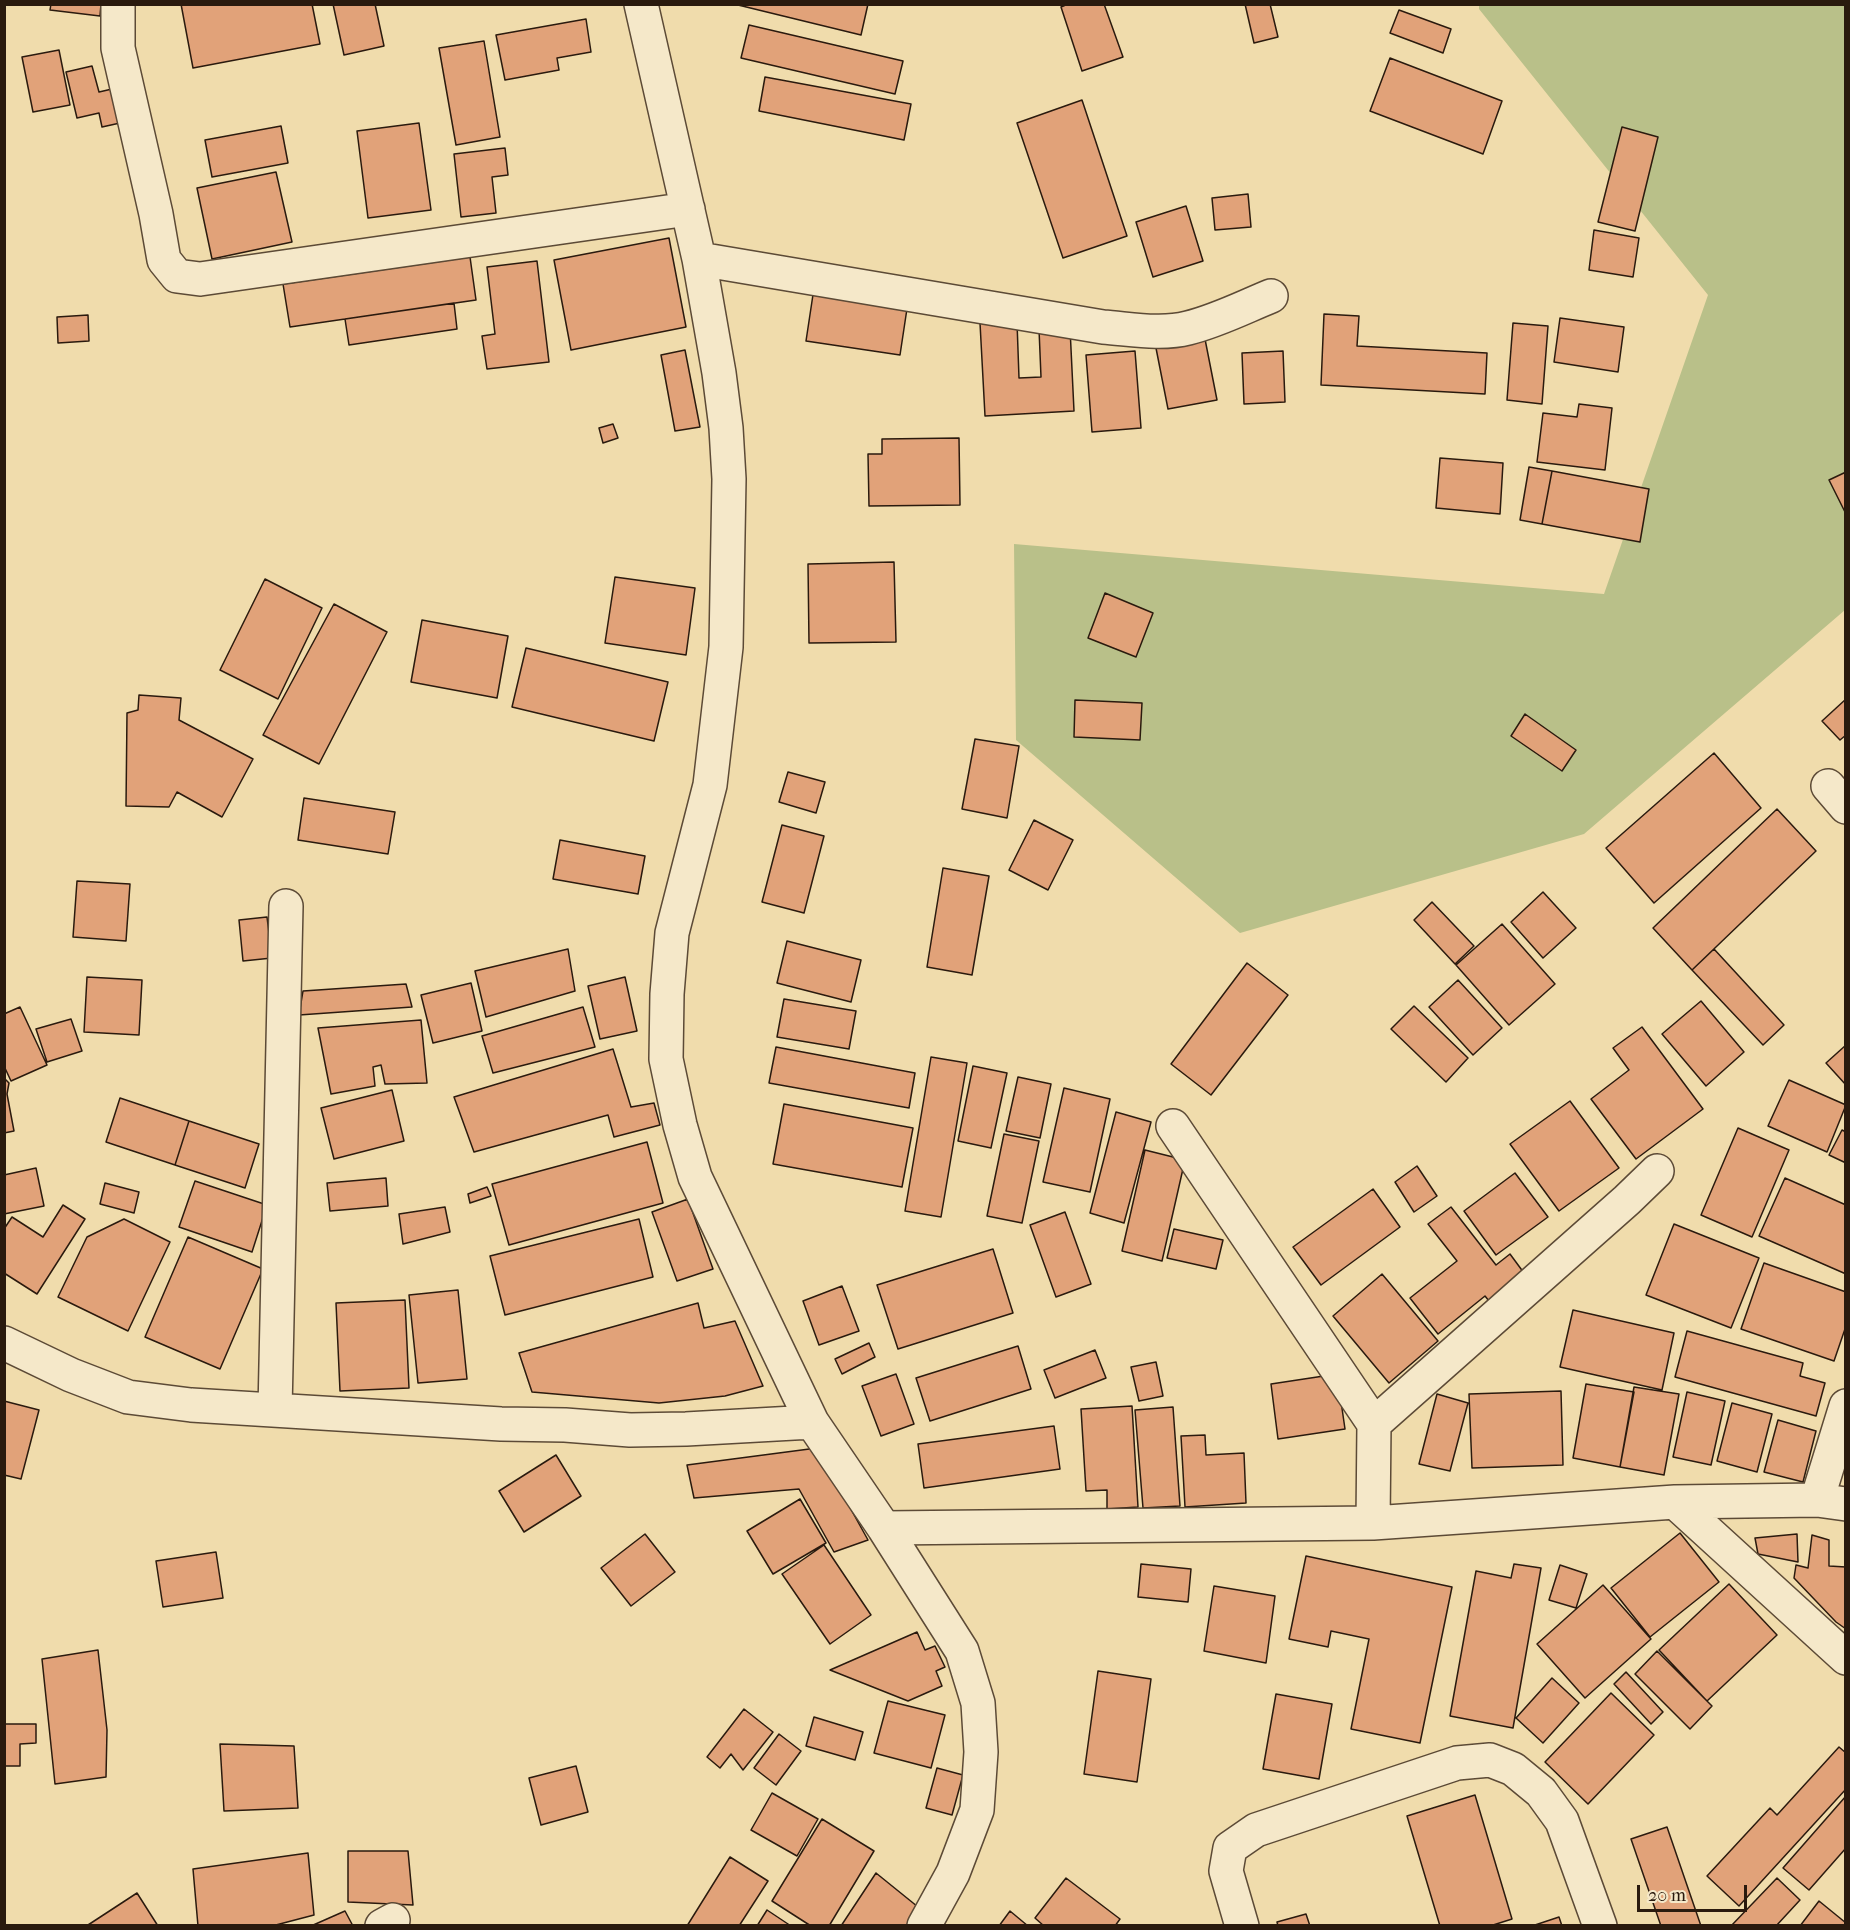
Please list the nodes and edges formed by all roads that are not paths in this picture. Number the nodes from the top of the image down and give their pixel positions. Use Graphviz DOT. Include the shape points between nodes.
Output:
graph roads {
  1 [pos="118,4"];
  2 [pos="641,4"];
  3 [pos="688,209"];
  4 [pos="699,259"];
  5 [pos="1271,296"];
  6 [pos="286,906"];
  7 [pos="1173,1126"];
  8 [pos="1657,1171"];
  9 [pos="4,1343"];
  10 [pos="1845,1406"];
  11 [pos="275,1410"];
  12 [pos="812,1422"];
  13 [pos="1374,1424"];
  14 [pos="1675,1502"];
  15 [pos="1831,1502"];
  16 [pos="1373,1523"];
  17 [pos="884,1528"];
  18 [pos="1845,1658"];
  19 [pos="924,1926"];
  20 [pos="1242,1926"];
  21 [pos="1600,1926"];
  1 -- 3 [label="street" via="118,48 164,261 177,276 200,279"];
  2 -- 3 [label="street"];
  3 -- 4 [label="street"];
  4 -- 5 [label="street" via="1147,331 1186,329"];
  4 -- 12 [label="street" via="726,428 726,646 710,785 672,933 666,1059 695,1177"];
  6 -- 11 [label="street"];
  7 -- 13 [label="street"];
  8 -- 13 [label="street"];
  9 -- 11 [label="street" via="128,1397"];
  10 -- 15 [label="street"];
  11 -- 12 [label="street" via="630,1430"];
  12 -- 17 [label="street"];
  13 -- 16 [label="street"];
  14 -- 15 [label="street"];
  14 -- 16 [label="street"];
  14 -- 18 [label="street"];
  16 -- 17 [label="street"];
  17 -- 19 [label="street" via="962,1651 978,1702 981,1752 977,1810 953,1873"];
  20 -- 21 [label="street" via="1226,1871 1230,1848 1256,1830 1457,1763 1490,1760 1513,1769 1541,1792 1562,1821"];
}
